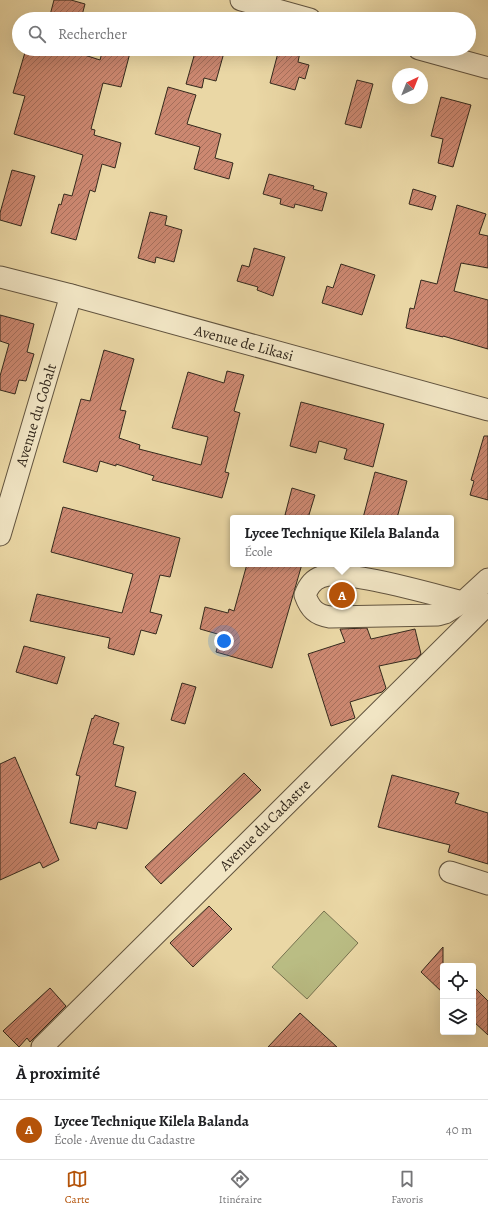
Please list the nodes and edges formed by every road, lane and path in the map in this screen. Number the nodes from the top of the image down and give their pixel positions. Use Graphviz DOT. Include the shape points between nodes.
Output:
graph roads {
  1 [pos="241,0"];
  2 [pos="285,12"];
  3 [pos="444,56"];
  4 [pos="488,68"];
  5 [pos="0,277"];
  6 [pos="71,295"];
  7 [pos="488,410"];
  8 [pos="0,534"];
  9 [pos="488,579"];
  10 [pos="463,602"];
  11 [pos="488,604"];
  12 [pos="450,872"];
  13 [pos="488,884"];
  14 [pos="42,1047"];
  1 -- 2 [label="street"];
  3 -- 4 [label="street"];
  5 -- 6 [label="street, Avenue de Likasi"];
  6 -- 7 [label="street, Avenue de Likasi"];
  6 -- 8 [label="street, Avenue du Cobalt"];
  9 -- 10 [label="street"];
  10 -- 10 [label="street" via="345,575 314,580 305,595 308,605 314,611 321,616 330,617 438,615 455,609"];
  11 -- 14 [label="street, Avenue du Cadastre"];
  12 -- 13 [label="street"];
}
